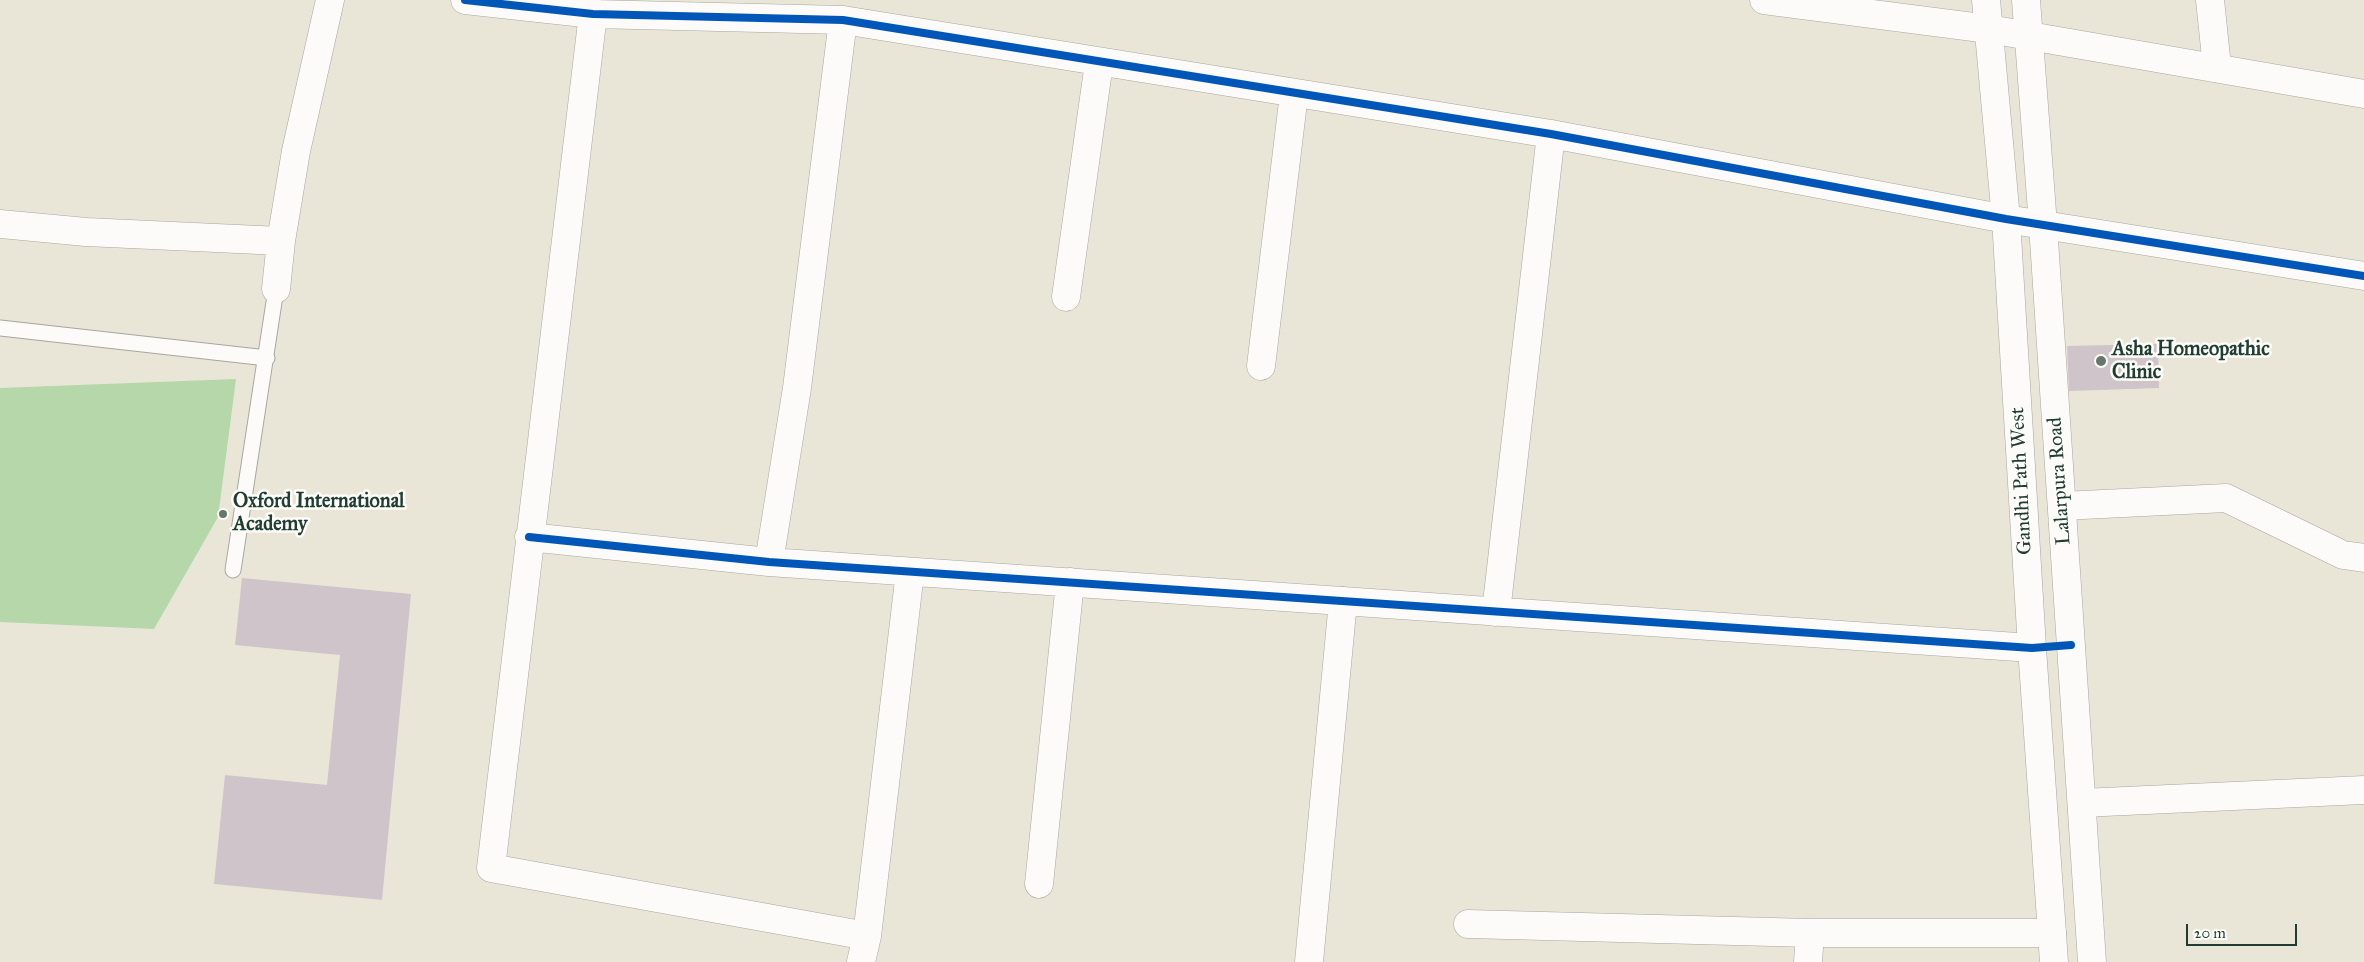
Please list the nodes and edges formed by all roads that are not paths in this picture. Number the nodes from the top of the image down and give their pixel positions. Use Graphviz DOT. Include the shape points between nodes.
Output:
graph roads {
  1 [pos="330,0"];
  2 [pos="465,0"];
  3 [pos="1764,0"];
  4 [pos="1986,0"];
  5 [pos="2026,0"];
  6 [pos="2210,0"];
  7 [pos="588,7"];
  8 [pos="843,20"];
  9 [pos="1990,29"];
  10 [pos="2029,36"];
  11 [pos="1099,63"];
  12 [pos="2216,67"];
  13 [pos="1294,94"];
  14 [pos="2364,94"];
  15 [pos="1551,134"];
  16 [pos="2006,219"];
  17 [pos="0,224"];
  18 [pos="2043,225"];
  19 [pos="281,241"];
  20 [pos="2364,276"];
  21 [pos="276,290"];
  22 [pos="1066,297"];
  23 [pos="0,328"];
  24 [pos="267,358"];
  25 [pos="1261,366"];
  26 [pos="2062,506"];
  27 [pos="529,536"];
  28 [pos="2364,558"];
  29 [pos="769,562"];
  30 [pos="233,570"];
  31 [pos="910,572"];
  32 [pos="1070,582"];
  33 [pos="1342,601"];
  34 [pos="1496,612"];
  35 [pos="2071,645"];
  36 [pos="2032,648"];
  37 [pos="2364,790"];
  38 [pos="2082,803"];
  39 [pos="1039,884"];
  40 [pos="1468,924"];
  41 [pos="1810,932"];
  42 [pos="2052,933"];
  43 [pos="867,936"];
  44 [pos="860,962"];
  45 [pos="1308,962"];
  46 [pos="1808,962"];
  47 [pos="2054,962"];
  48 [pos="2092,962"];
  1 -- 19 [label="street" via="296,151"];
  2 -- 7 [label="street"];
  3 -- 9 [label="street"];
  4 -- 9 [label="street, Gandhi Path West"];
  5 -- 10 [label="street, Lalarpura Road"];
  6 -- 12 [label="street"];
  7 -- 8 [label="street"];
  7 -- 27 [label="street"];
  8 -- 11 [label="street"];
  8 -- 29 [label="street" via="797,388"];
  9 -- 10 [label="street"];
  9 -- 16 [label="street, Gandhi Path West"];
  10 -- 12 [label="street"];
  10 -- 18 [label="street, Lalarpura Road"];
  11 -- 13 [label="street"];
  11 -- 22 [label="street"];
  12 -- 14 [label="street"];
  13 -- 15 [label="street"];
  13 -- 25 [label="street"];
  15 -- 16 [label="street"];
  15 -- 34 [label="street"];
  16 -- 18 [label="street"];
  16 -- 36 [label="street, Gandhi Path West"];
  17 -- 19 [label="street" via="86,232"];
  18 -- 20 [label="street"];
  18 -- 26 [label="street, Lalarpura Road"];
  19 -- 21 [label="street"];
  21 -- 24 [label="lane"];
  23 -- 24 [label="lane"];
  24 -- 30 [label="lane"];
  26 -- 28 [label="street" via="2226,498 2343,555"];
  26 -- 35 [label="street, Lalarpura Road"];
  27 -- 29 [label="street"];
  27 -- 43 [label="street" via="491,868"];
  29 -- 31 [label="street"];
  31 -- 32 [label="street"];
  31 -- 43 [label="street"];
  32 -- 33 [label="street"];
  32 -- 39 [label="street"];
  33 -- 34 [label="street"];
  33 -- 45 [label="street"];
  34 -- 36 [label="street"];
  35 -- 36 [label="street"];
  35 -- 38 [label="street, Lalarpura Road"];
  36 -- 42 [label="street, Gandhi Path West"];
  37 -- 38 [label="street"];
  38 -- 48 [label="street, Lalarpura Road"];
  40 -- 41 [label="street"];
  41 -- 42 [label="street"];
  41 -- 46 [label="street"];
  42 -- 47 [label="street, Gandhi Path West"];
  43 -- 44 [label="street"];
}
